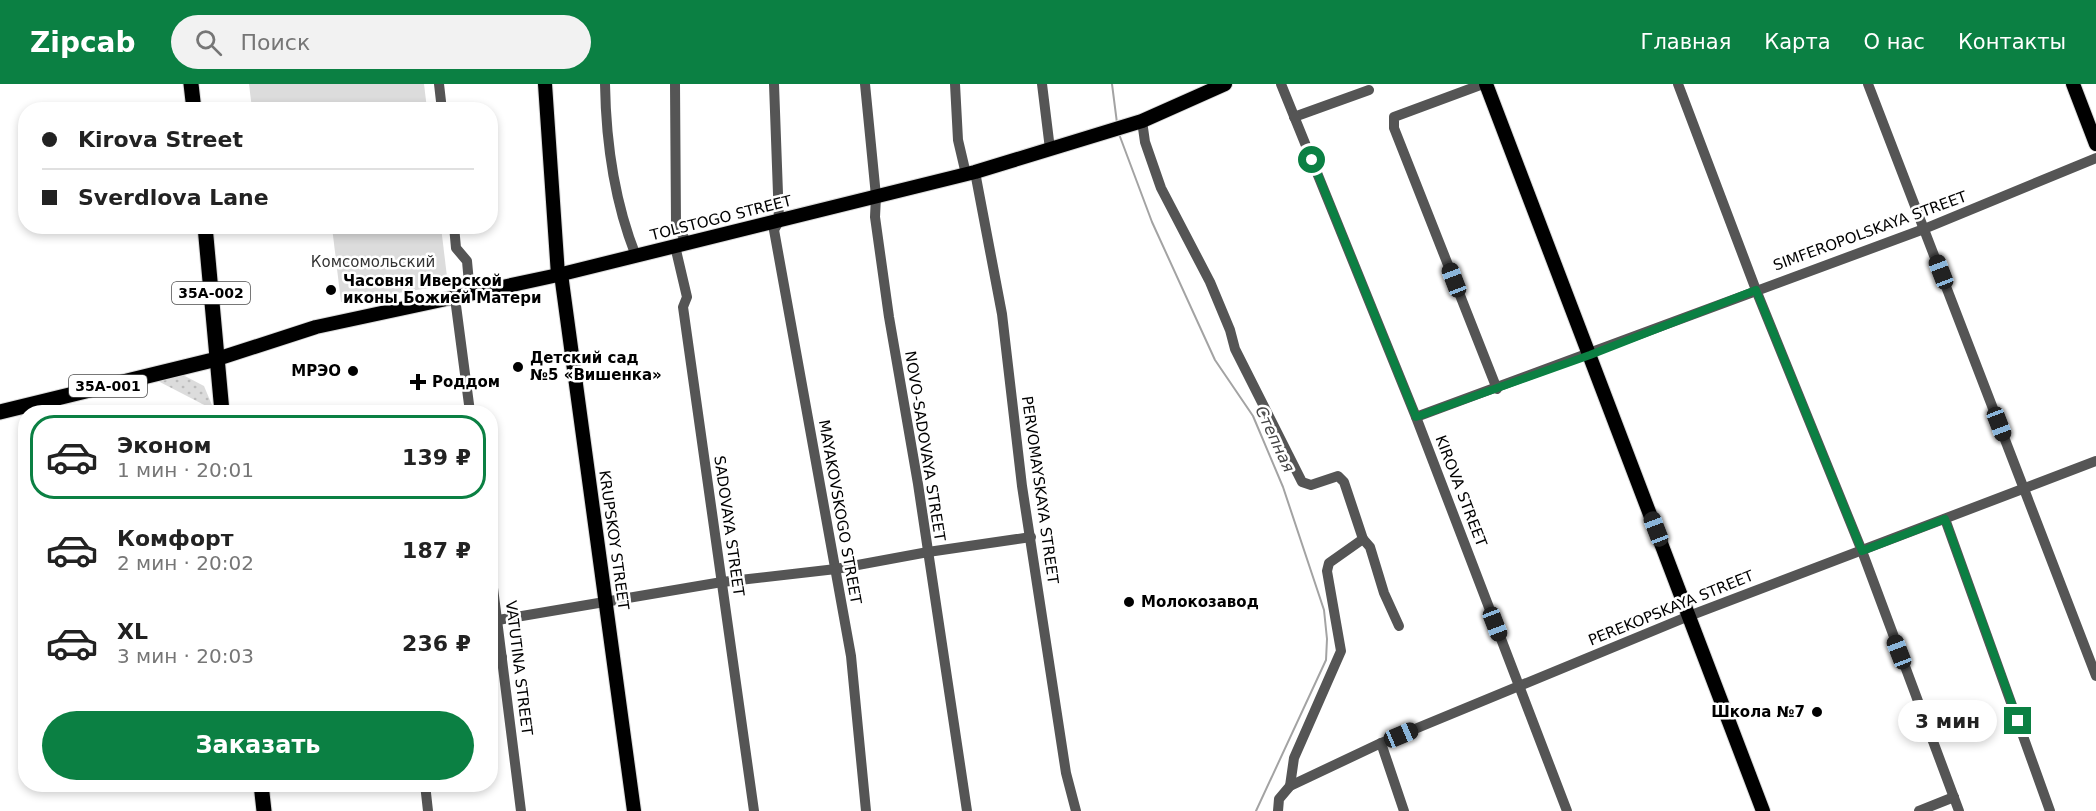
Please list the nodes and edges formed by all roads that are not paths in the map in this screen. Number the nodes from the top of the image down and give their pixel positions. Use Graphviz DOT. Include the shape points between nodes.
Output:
graph roads {
  1 [pos="191,84"];
  2 [pos="440,84"];
  3 [pos="546,84"];
  4 [pos="605,84"];
  5 [pos="675,84"];
  6 [pos="774,84"];
  7 [pos="865,84"];
  8 [pos="955,84"];
  9 [pos="1042,84"];
  10 [pos="1226,84"];
  11 [pos="1281,84"];
  12 [pos="1485,84"];
  13 [pos="1678,84"];
  14 [pos="1868,84"];
  15 [pos="2073,84"];
  16 [pos="1369,90"];
  17 [pos="193,102"];
  18 [pos="441,102"];
  19 [pos="1294,117"];
  20 [pos="1139,122"];
  21 [pos="2096,144"];
  22 [pos="1050,149"];
  23 [pos="2096,158"];
  24 [pos="971,173"];
  25 [pos="876,196"];
  26 [pos="779,220"];
  27 [pos="1924,229"];
  28 [pos="206,234"];
  29 [pos="455,234"];
  30 [pos="681,245"];
  31 [pos="636,256"];
  32 [pos="559,275"];
  33 [pos="1756,290"];
  34 [pos="470,294"];
  35 [pos="455,298"];
  36 [pos="1590,355"];
  37 [pos="217,359"];
  38 [pos="1497,389"];
  39 [pos="29,405"];
  40 [pos="221,405"];
  41 [pos="469,405"];
  42 [pos="18,408"];
  43 [pos="0,412"];
  44 [pos="1416,417"];
  45 [pos="2096,461"];
  46 [pos="2024,489"];
  47 [pos="1945,519"];
  48 [pos="1030,537"];
  49 [pos="1363,539"];
  50 [pos="1862,551"];
  51 [pos="928,552"];
  52 [pos="836,569"];
  53 [pos="722,582"];
  54 [pos="607,604"];
  55 [pos="1689,616"];
  56 [pos="498,620"];
  57 [pos="1399,626"];
  58 [pos="502,657"];
  59 [pos="498,658"];
  60 [pos="2096,676"];
  61 [pos="1519,685"];
  62 [pos="1381,743"];
  63 [pos="1290,786"];
  64 [pos="262,792"];
  65 [pos="426,792"];
  66 [pos="1954,798"];
  67 [pos="264,811"];
  68 [pos="428,811"];
  69 [pos="521,811"];
  70 [pos="634,811"];
  71 [pos="754,811"];
  72 [pos="866,811"];
  73 [pos="968,811"];
  74 [pos="1076,811"];
  75 [pos="1278,811"];
  76 [pos="1404,811"];
  77 [pos="1567,811"];
  78 [pos="1763,811"];
  79 [pos="1919,811"];
  80 [pos="1959,811"];
  81 [pos="2050,811"];
  1 -- 17 [label="highway"];
  2 -- 18 [label="street"];
  3 -- 32 [label="main road, KRUPSKOY STREET"];
  4 -- 31 [label="street" via="610,160"];
  5 -- 30 [label="street, SADOVAYA STREET" via="676,224"];
  6 -- 26 [label="street, MAYAKOVSKOGO STREET"];
  7 -- 25 [label="street, NOVO-SADOVAYA STREET"];
  8 -- 24 [label="street, PERVOMAYSKAYA STREET" via="958,140"];
  9 -- 22 [label="street"];
  10 -- 20 [label="main road, TOLSTOGO STREET"];
  11 -- 19 [label="street, KIROVA STREET"];
  12 -- 36 [label="main road"];
  12 -- 38 [label="street" via="1394,117"];
  13 -- 33 [label="street"];
  14 -- 27 [label="street"];
  15 -- 21 [label="main road"];
  16 -- 19 [label="street"];
  19 -- 44 [label="street, KIROVA STREET"];
  20 -- 22 [label="main road, TOLSTOGO STREET"];
  20 -- 49 [label="street" via="1161,188 1210,282 1235,349 1284,450 1302,482 1311,485 1338,476 1344,482"];
  22 -- 24 [label="main road, TOLSTOGO STREET"];
  23 -- 27 [label="street, SIMFEROPOLSKAYA STREET"];
  24 -- 25 [label="main road, TOLSTOGO STREET"];
  24 -- 48 [label="street, PERVOMAYSKAYA STREET" via="1002,314"];
  25 -- 26 [label="main road, TOLSTOGO STREET"];
  25 -- 51 [label="street, NOVO-SADOVAYA STREET" via="875,217 889,317"];
  26 -- 30 [label="main road, TOLSTOGO STREET"];
  26 -- 52 [label="street, MAYAKOVSKOGO STREET" via="774,230"];
  27 -- 33 [label="street, SIMFEROPOLSKAYA STREET"];
  27 -- 46 [label="street"];
  28 -- 37 [label="highway, 35А-002"];
  29 -- 34 [label="street" via="456,248 467,261"];
  30 -- 31 [label="main road, TOLSTOGO STREET"];
  30 -- 53 [label="street, SADOVAYA STREET" via="687,297 683,307"];
  31 -- 32 [label="main road, TOLSTOGO STREET"];
  32 -- 34 [label="main road, TOLSTOGO STREET"];
  32 -- 54 [label="main road, KRUPSKOY STREET"];
  33 -- 36 [label="street, SIMFEROPOLSKAYA STREET"];
  33 -- 50 [label="street"];
  34 -- 35 [label="main road, TOLSTOGO STREET"];
  35 -- 37 [label="main road, TOLSTOGO STREET" via="316,327"];
  35 -- 41 [label="street"];
  36 -- 38 [label="street, SIMFEROPOLSKAYA STREET"];
  36 -- 55 [label="main road"];
  37 -- 39 [label="highway, 35А-001"];
  37 -- 40 [label="highway, 35А-002"];
  38 -- 44 [label="street, SIMFEROPOLSKAYA STREET"];
  42 -- 43 [label="highway, 35А-001"];
  44 -- 61 [label="street, KIROVA STREET"];
  45 -- 46 [label="street, PEREKOPSKAYA STREET"];
  46 -- 47 [label="street, PEREKOPSKAYA STREET"];
  46 -- 60 [label="street"];
  47 -- 50 [label="street, PEREKOPSKAYA STREET"];
  47 -- 81 [label="street"];
  48 -- 51 [label="street"];
  48 -- 74 [label="street, PERVOMAYSKAYA STREET" via="1065,773"];
  49 -- 57 [label="street" via="1370,547"];
  49 -- 63 [label="street" via="1329,563 1341,651 1294,758"];
  50 -- 55 [label="street, PEREKOPSKAYA STREET"];
  50 -- 66 [label="street"];
  51 -- 52 [label="street"];
  51 -- 73 [label="street, NOVO-SADOVAYA STREET"];
  52 -- 53 [label="street"];
  52 -- 72 [label="street, MAYAKOVSKOGO STREET" via="851,656"];
  53 -- 54 [label="street"];
  53 -- 71 [label="street, SADOVAYA STREET"];
  54 -- 56 [label="street"];
  54 -- 70 [label="main road, KRUPSKOY STREET"];
  55 -- 61 [label="street, PEREKOPSKAYA STREET"];
  55 -- 78 [label="main road"];
  56 -- 58 [label="street, VATUTINA STREET"];
  58 -- 59 [label="street"];
  58 -- 69 [label="street, VATUTINA STREET"];
  61 -- 62 [label="street, PEREKOPSKAYA STREET"];
  61 -- 77 [label="street, KIROVA STREET"];
  62 -- 63 [label="street, PEREKOPSKAYA STREET"];
  62 -- 76 [label="street"];
  63 -- 75 [label="street" via="1279,800"];
  64 -- 67 [label="highway"];
  65 -- 68 [label="street"];
  66 -- 79 [label="street"];
  66 -- 80 [label="street"];
}
